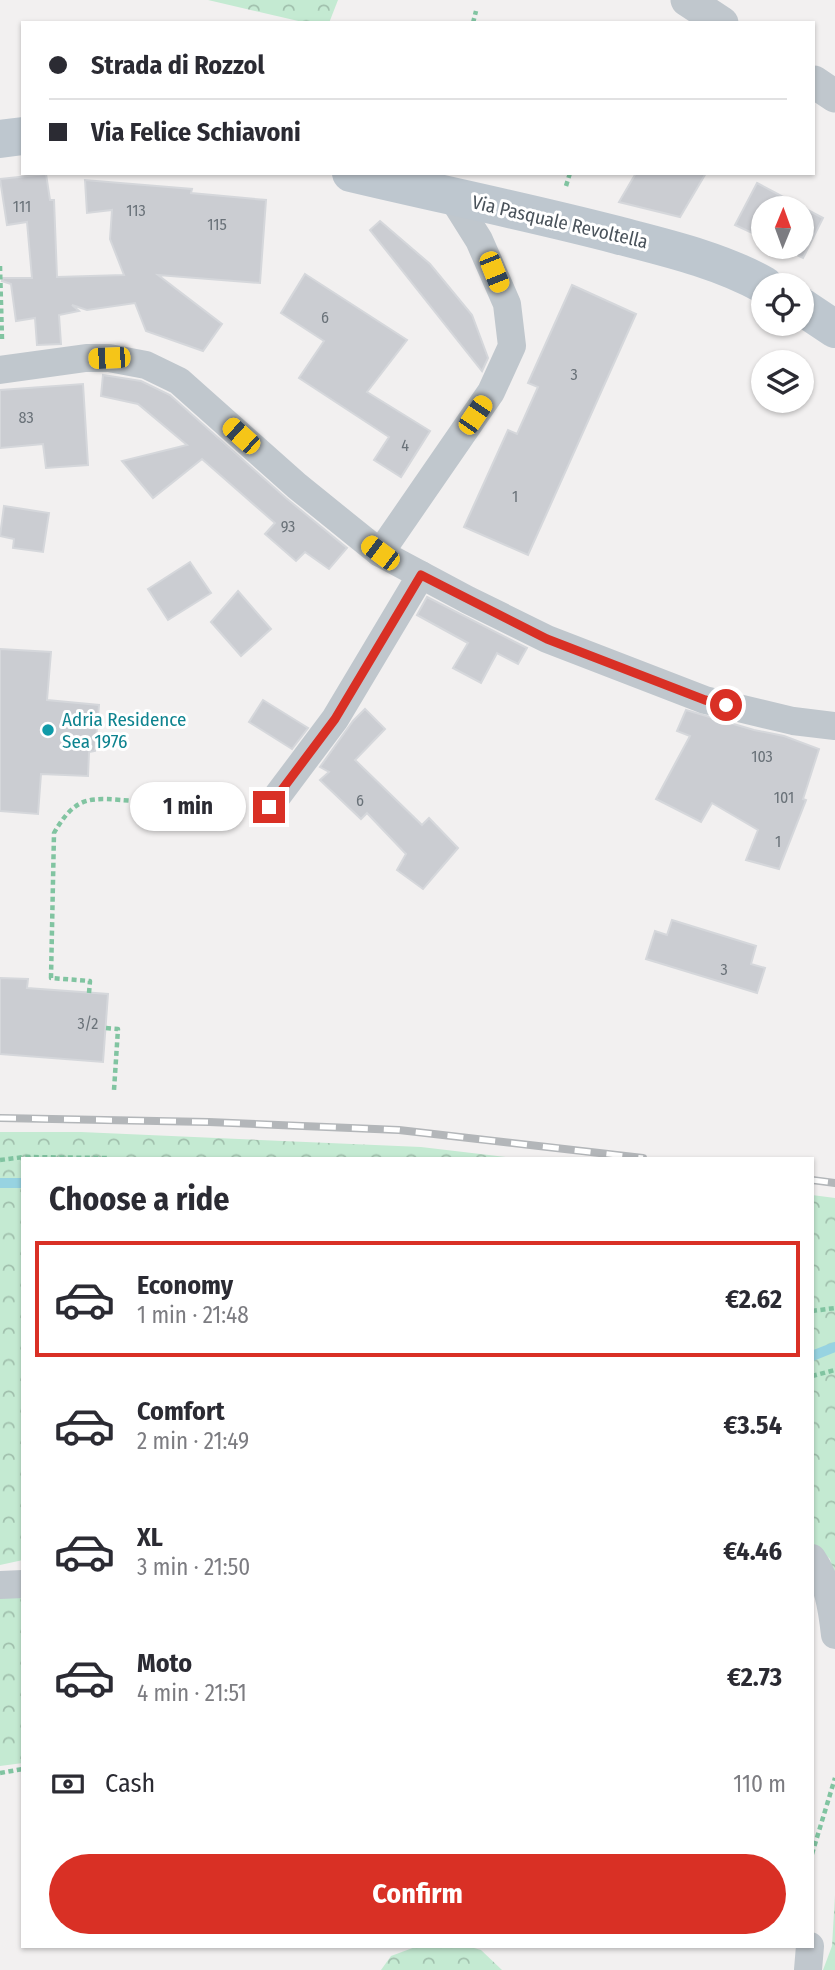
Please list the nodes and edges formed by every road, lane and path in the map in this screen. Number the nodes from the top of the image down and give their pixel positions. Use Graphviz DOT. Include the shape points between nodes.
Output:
graph roads {
  1 [pos="687,0"];
  2 [pos="476,11"];
  3 [pos="474,21"];
  4 [pos="719,21"];
  5 [pos="815,83"];
  6 [pos="835,96"];
  7 [pos="21,136"];
  8 [pos="0,139"];
  9 [pos="360,175"];
  10 [pos="453,197"];
  11 [pos="0,266"];
  12 [pos="751,280"];
  13 [pos="814,315"];
  14 [pos="835,329"];
  15 [pos="0,340"];
  16 [pos="0,370"];
  17 [pos="380,553"];
  18 [pos="421,575"];
  19 [pos="835,726"];
  20 [pos="134,801"];
  21 [pos="269,807"];
  22 [pos="89,993"];
  23 [pos="106,1028"];
  24 [pos="114,1090"];
  25 [pos="21,1157"];
  26 [pos="0,1160"];
  27 [pos="835,1308"];
  28 [pos="814,1311"];
  29 [pos="835,1370"];
  30 [pos="814,1375"];
  31 [pos="814,1562"];
  32 [pos="21,1584"];
  33 [pos="0,1585"];
  34 [pos="835,1635"];
  35 [pos="21,1769"];
  36 [pos="0,1773"];
  37 [pos="835,1778"];
  38 [pos="814,1848"];
  39 [pos="810,1948"];
  40 [pos="808,1970"];
  1 -- 4 [label="street"];
  2 -- 3 [label="path"];
  5 -- 6 [label="street"];
  7 -- 8 [label="main road"];
  9 -- 10 [label="main road, Via Pasquale Revoltella"];
  10 -- 12 [label="main road, Via Pasquale Revoltella" via="693,255"];
  10 -- 17 [label="street" via="479,240 507,304 512,346 491,392"];
  11 -- 15 [label="path"];
  13 -- 14 [label="main road"];
  16 -- 17 [label="street" via="86,358 146,365 179,381"];
  17 -- 18 [label="street"];
  18 -- 19 [label="street" via="547,639 705,700"];
  18 -- 21 [label="street" via="335,719"];
  20 -- 22 [label="path" via="80,802 54,833 51,978 90,981"];
  23 -- 24 [label="path" via="118,1029"];
  25 -- 26 [label="path"];
  27 -- 28 [label="path"];
  29 -- 30 [label="path"];
  31 -- 34 [label="street" via="831,1604"];
  32 -- 33 [label="street"];
  35 -- 36 [label="path"];
  37 -- 38 [label="path"];
  39 -- 40 [label="street"];
}
